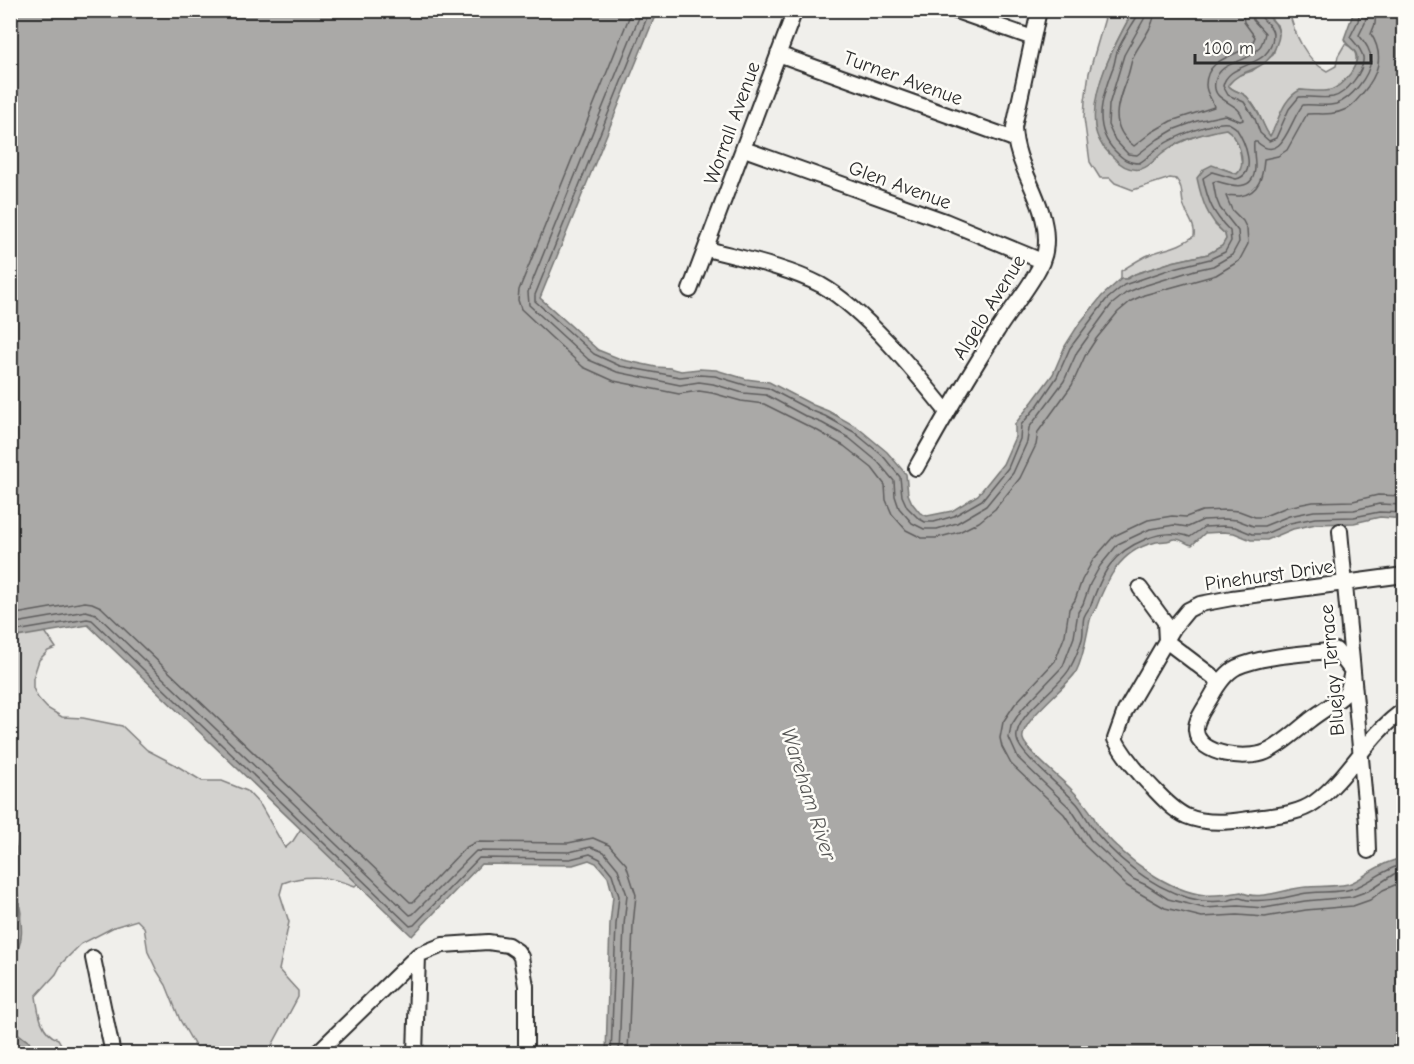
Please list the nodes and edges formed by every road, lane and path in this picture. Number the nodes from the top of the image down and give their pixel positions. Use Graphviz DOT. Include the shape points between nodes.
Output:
graph roads {
  1 [pos="795,10"];
  2 [pos="953,10"];
  3 [pos="1039,10"];
  4 [pos="1033,38"];
  5 [pos="778,54"];
  6 [pos="1014,139"];
  7 [pos="744,149"];
  8 [pos="707,249"];
  9 [pos="1042,261"];
  10 [pos="690,290"];
  11 [pos="947,412"];
  12 [pos="916,468"];
  13 [pos="1340,531"];
  14 [pos="1404,575"];
  15 [pos="1344,583"];
  16 [pos="1140,588"];
  17 [pos="1166,641"];
  18 [pos="1352,671"];
  19 [pos="1220,682"];
  20 [pos="1404,710"];
  21 [pos="1360,753"];
  22 [pos="1368,851"];
  23 [pos="418,955"];
  24 [pos="93,958"];
  25 [pos="113,1053"];
  26 [pos="316,1053"];
  27 [pos="415,1053"];
  28 [pos="526,1053"];
  1 -- 5 [label="street, Worrall Avenue"];
  2 -- 4 [label="street"];
  3 -- 4 [label="street, Algelo Avenue"];
  4 -- 6 [label="street, Algelo Avenue"];
  5 -- 6 [label="street, Turner Avenue"];
  5 -- 7 [label="street, Worrall Avenue"];
  6 -- 9 [label="street, Algelo Avenue" via="1045,221"];
  7 -- 8 [label="street, Worrall Avenue"];
  7 -- 9 [label="street, Glen Avenue" via="945,221"];
  8 -- 10 [label="street, Worrall Avenue"];
  8 -- 11 [label="street" via="777,268 831,291 874,330"];
  9 -- 11 [label="street, Algelo Avenue"];
  11 -- 12 [label="street, Algelo Avenue"];
  13 -- 15 [label="street, Bluejay Terrace"];
  14 -- 15 [label="street, Pinehurst Drive"];
  15 -- 17 [label="street, Pinehurst Drive" via="1200,604 1183,615"];
  15 -- 18 [label="street, Bluejay Terrace"];
  16 -- 17 [label="street" via="1165,622"];
  17 -- 19 [label="street"];
  17 -- 21 [label="street, Pinehurst Drive" via="1125,711 1115,739 1145,779 1183,814 1203,820 1236,821 1300,810 1322,796"];
  18 -- 19 [label="street" via="1336,650 1241,665"];
  18 -- 19 [label="street" via="1347,692 1280,744 1253,755 1212,751 1199,740 1197,723"];
  18 -- 21 [label="street, Bluejay Terrace"];
  20 -- 21 [label="street, Pinehurst Drive" via="1380,729"];
  21 -- 22 [label="street, Bluejay Terrace"];
  23 -- 26 [label="street"];
  23 -- 27 [label="street"];
  23 -- 28 [label="street" via="443,945 488,942 508,945 517,951 524,965 526,986"];
  24 -- 25 [label="street"];
}
